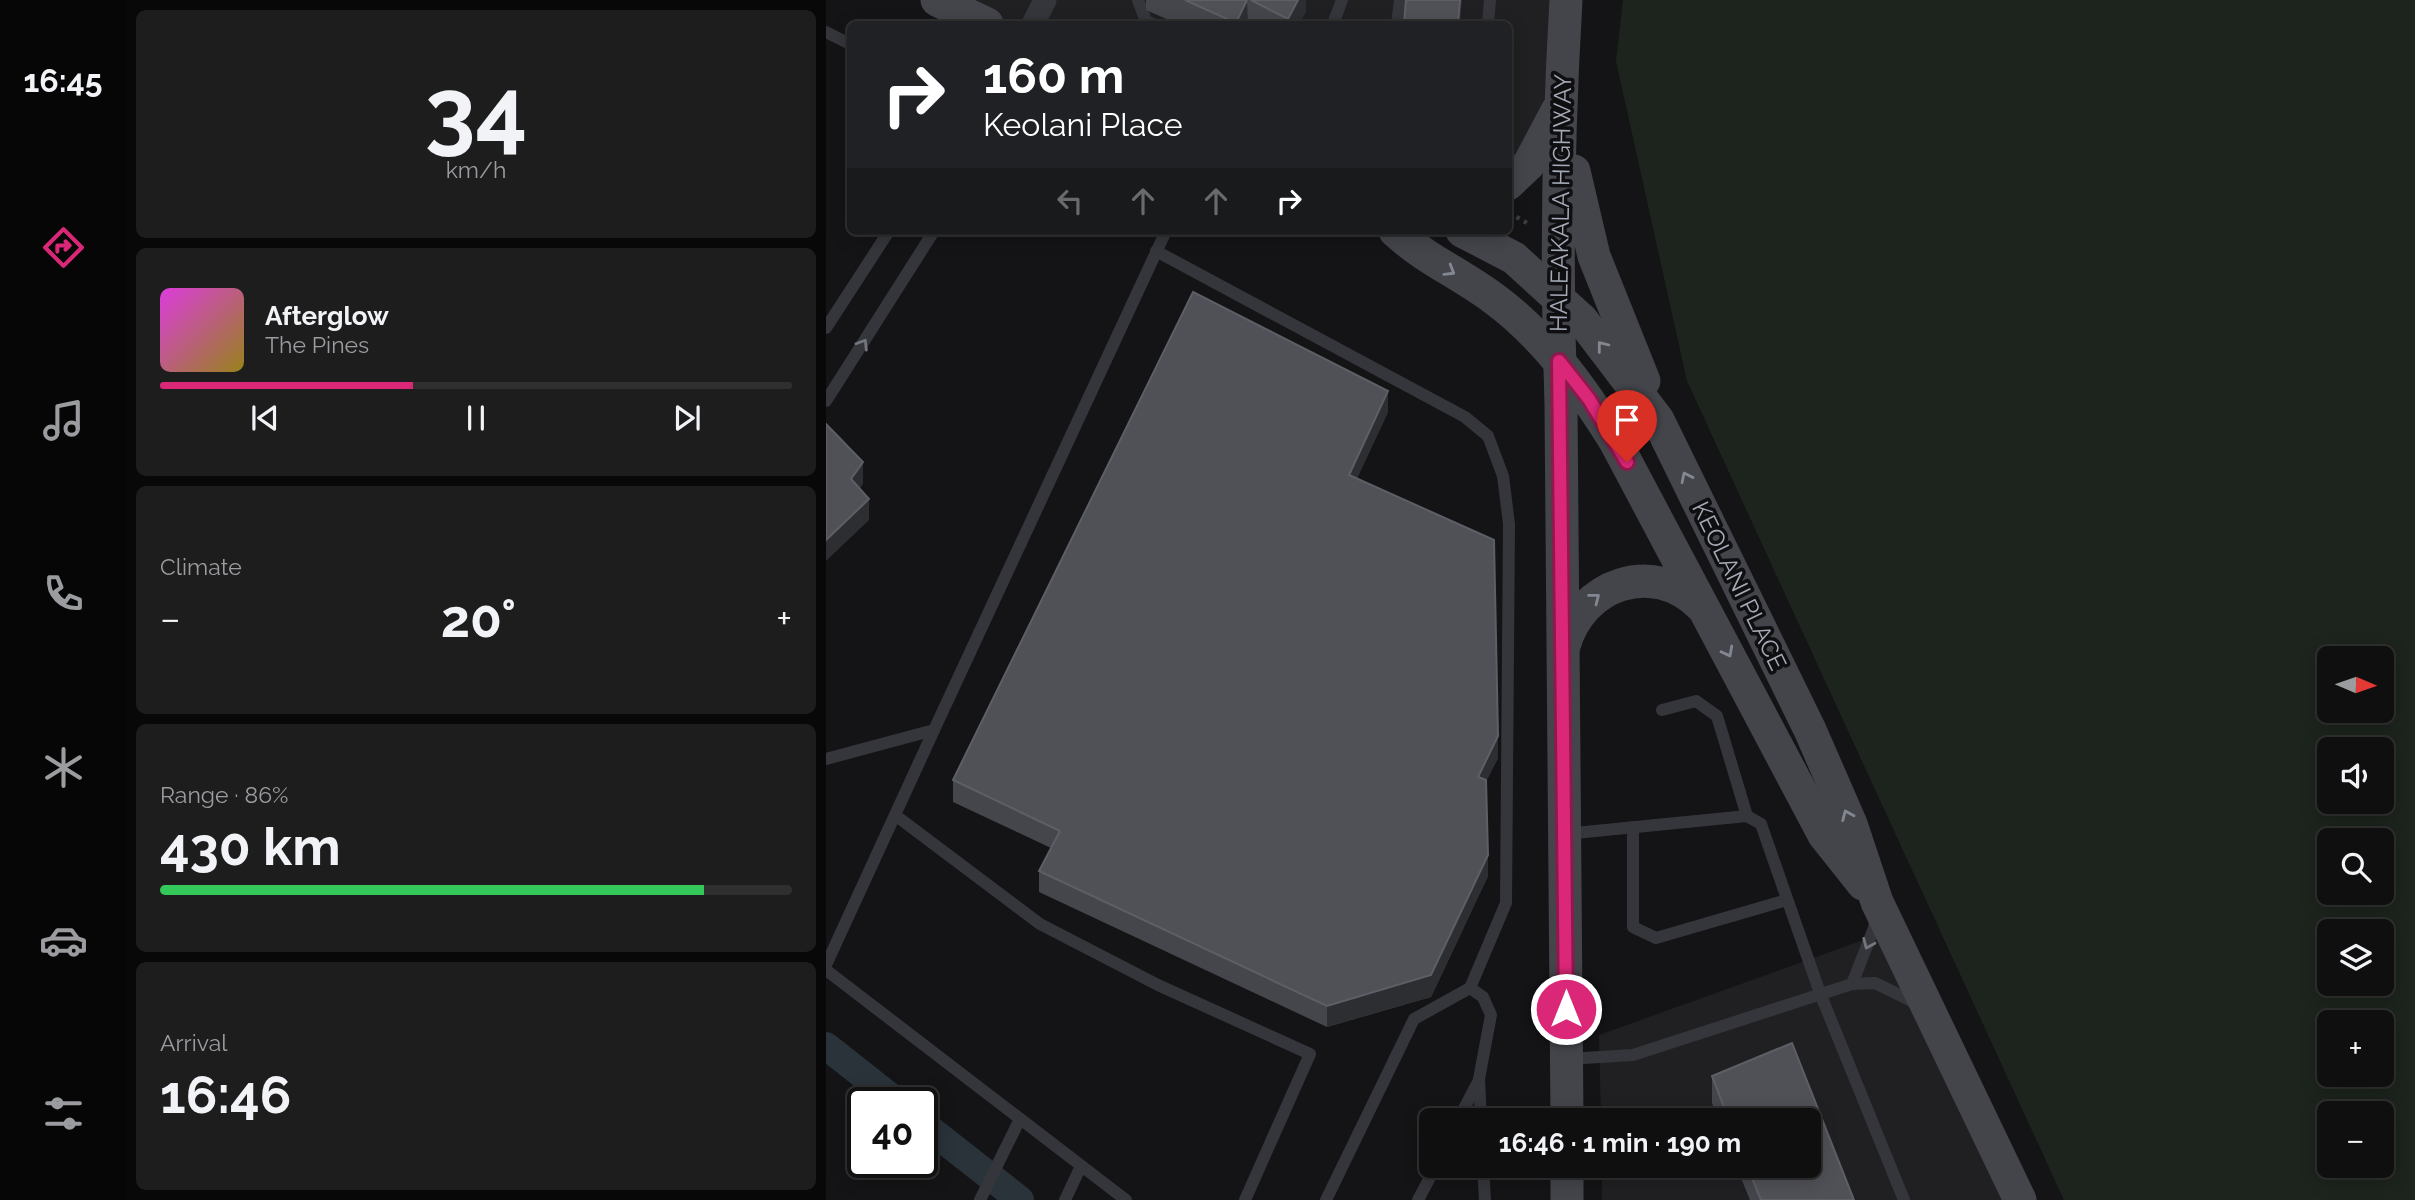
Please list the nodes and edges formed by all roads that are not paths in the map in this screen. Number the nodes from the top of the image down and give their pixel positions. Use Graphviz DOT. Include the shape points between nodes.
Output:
graph roads {
  1 [pos="937,0"];
  2 [pos="1045,0"];
  3 [pos="1138,0"];
  4 [pos="1342,0"];
  5 [pos="1400,0"];
  6 [pos="1490,0"];
  7 [pos="1566,0"];
  8 [pos="982,21"];
  9 [pos="1034,21"];
  10 [pos="1146,21"];
  11 [pos="1334,21"];
  12 [pos="1397,21"];
  13 [pos="1488,21"];
  14 [pos="826,32"];
  15 [pos="847,42"];
  16 [pos="1560,105"];
  17 [pos="1512,180"];
  18 [pos="886,235"];
  19 [pos="931,235"];
  20 [pos="1164,235"];
  21 [pos="1399,235"];
  22 [pos="1427,235"];
  23 [pos="1470,235"];
  24 [pos="1156,251"];
  25 [pos="1556,297"];
  26 [pos="826,328"];
  27 [pos="1559,361"];
  28 [pos="826,401"];
  29 [pos="1575,402"];
  30 [pos="1658,420"];
  31 [pos="1707,614"];
  32 [pos="1562,655"];
  33 [pos="1775,661"];
  34 [pos="1662,709"];
  35 [pos="934,730"];
  36 [pos="826,759"];
  37 [pos="895,815"];
  38 [pos="1747,816"];
  39 [pos="1633,827"];
  40 [pos="1565,834"];
  41 [pos="1787,900"];
  42 [pos="1877,902"];
  43 [pos="826,968"];
  44 [pos="1852,984"];
  45 [pos="1470,988"];
  46 [pos="1820,993"];
  47 [pos="1929,1009"];
  48 [pos="1566,1059"];
  49 [pos="1479,1079"];
  50 [pos="1464,1108"];
  51 [pos="1480,1108"];
  52 [pos="1567,1108"];
  53 [pos="1020,1119"];
  54 [pos="1081,1166"];
  55 [pos="1430,1178"];
  56 [pos="1484,1178"];
  57 [pos="1567,1178"];
  58 [pos="982,1195"];
  59 [pos="1066,1199"];
  60 [pos="1126,1200"];
  61 [pos="1245,1200"];
  62 [pos="1326,1200"];
  63 [pos="1418,1200"];
  64 [pos="1485,1200"];
  65 [pos="1567,1200"];
  66 [pos="1904,1200"];
  67 [pos="2020,1200"];
  1 -- 8 [label="street"];
  2 -- 9 [label="street"];
  3 -- 10 [label="lane"];
  4 -- 11 [label="lane"];
  5 -- 12 [label="lane"];
  6 -- 13 [label="lane"];
  7 -- 16 [label="street, HALEAKALA HIGHWAY"];
  14 -- 15 [label="lane"];
  16 -- 17 [label="street" via="1529,164"];
  16 -- 25 [label="street, HALEAKALA HIGHWAY"];
  16 -- 30 [label="street" via="1594,256"];
  18 -- 26 [label="lane"];
  28 -- 19 [label="lane, one-way"];
  20 -- 24 [label="lane"];
  21 -- 27 [label="street, one-way" via="1418,252 1493,298"];
  22 -- 25 [label="street"];
  23 -- 25 [label="street" via="1514,258"];
  24 -- 35 [label="lane"];
  24 -- 45 [label="lane" via="1465,417 1488,436 1503,476 1509,524 1506,902"];
  25 -- 27 [label="street, HALEAKALA HIGHWAY"];
  30 -- 25 [label="street, KEOLANI PLACE, one-way" via="1582,320"];
  27 -- 29 [label="street, HALEAKALA HIGHWAY"];
  29 -- 31 [label="street, KEOLANI PLACE" via="1615,440"];
  29 -- 32 [label="street, HALEAKALA HIGHWAY"];
  29 -- 33 [label="street" via="1609,401 1625,413 1725,603"];
  33 -- 30 [label="street, KEOLANI PLACE, one-way"];
  32 -- 31 [label="street, one-way" via="1572,624 1583,608 1605,590 1623,583 1664,582 1687,594"];
  31 -- 42 [label="street, KEOLANI PLACE, one-way" via="1824,835"];
  32 -- 40 [label="street, HALEAKALA HIGHWAY"];
  42 -- 33 [label="street, KEOLANI PLACE, one-way" via="1851,824"];
  34 -- 38 [label="lane" via="1696,701 1717,716"];
  35 -- 36 [label="lane"];
  35 -- 37 [label="lane"];
  37 -- 43 [label="lane"];
  37 -- 61 [label="lane" via="1040,924 1158,985 1310,1054"];
  38 -- 39 [label="lane"];
  38 -- 41 [label="lane" via="1760,824"];
  39 -- 40 [label="lane"];
  39 -- 41 [label="lane" via="1633,927 1656,938"];
  40 -- 48 [label="street, HALEAKALA HIGHWAY"];
  41 -- 46 [label="lane"];
  42 -- 44 [label="lane, one-way" via="1874,929"];
  42 -- 47 [label="street, KEOLANI PLACE"];
  43 -- 53 [label="lane"];
  44 -- 46 [label="lane"];
  44 -- 47 [label="lane" via="1875,984"];
  45 -- 49 [label="lane" via="1483,997 1491,1015"];
  45 -- 62 [label="lane" via="1414,1019"];
  46 -- 48 [label="lane" via="1633,1055"];
  46 -- 66 [label="lane"];
  47 -- 67 [label="street, KEOLANI PLACE"];
  48 -- 52 [label="street, HALEAKALA HIGHWAY"];
  49 -- 50 [label="lane"];
  49 -- 51 [label="lane"];
  53 -- 54 [label="lane"];
  53 -- 58 [label="lane"];
  54 -- 59 [label="lane"];
  54 -- 60 [label="lane"];
  55 -- 63 [label="lane"];
  56 -- 64 [label="lane"];
  57 -- 65 [label="street"];
}
